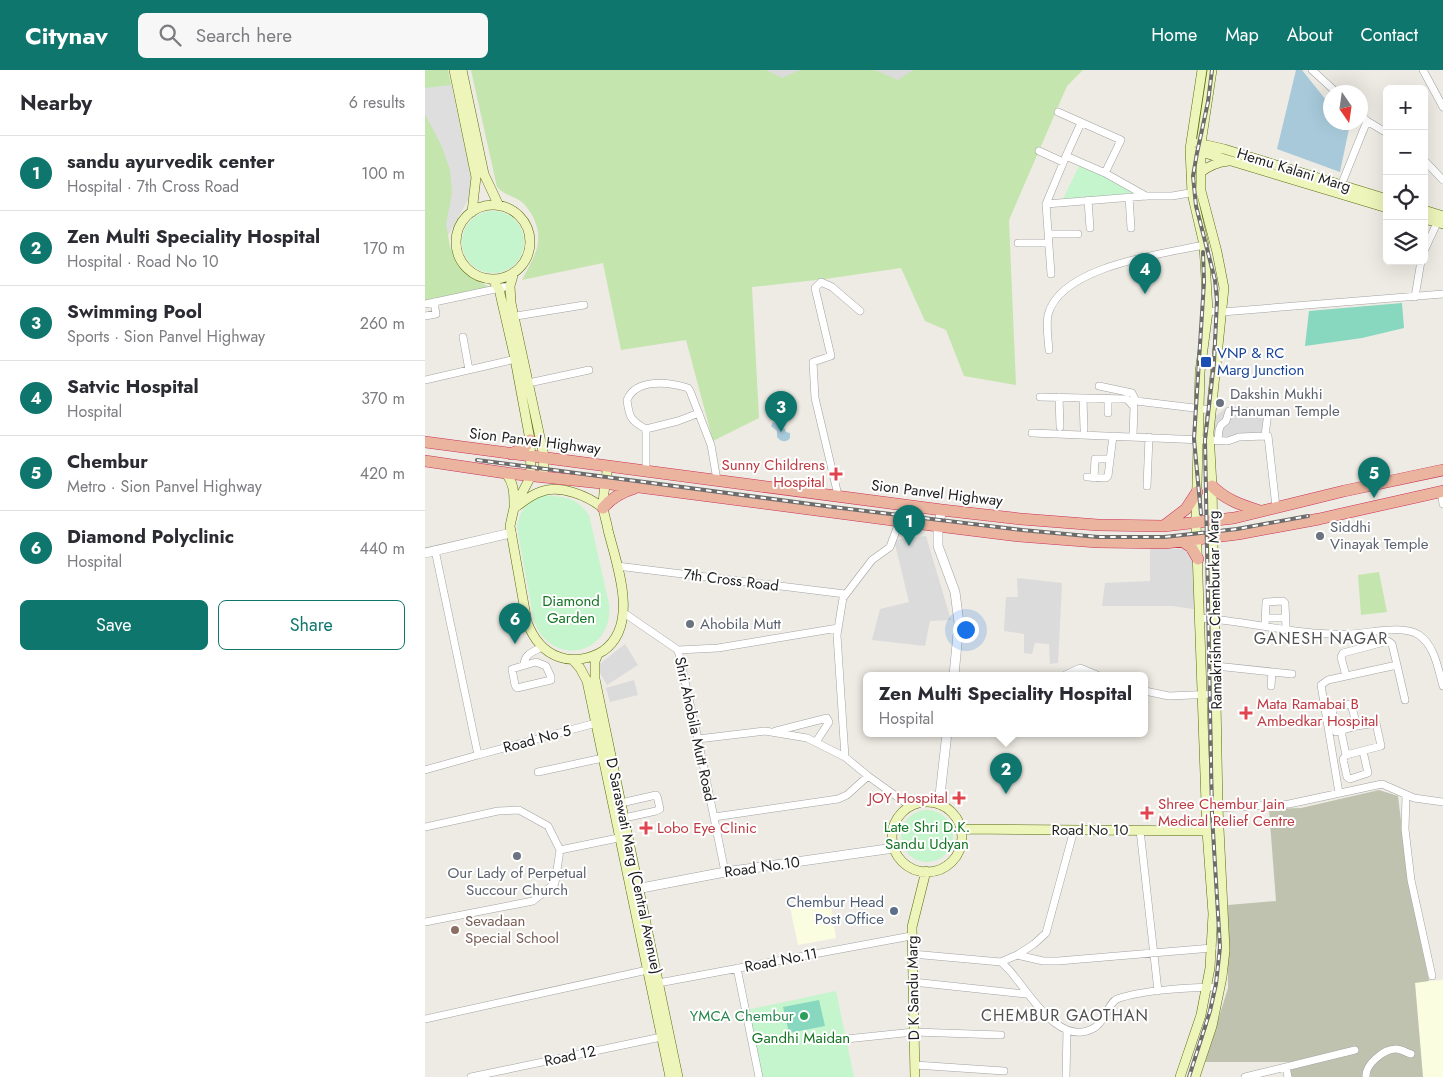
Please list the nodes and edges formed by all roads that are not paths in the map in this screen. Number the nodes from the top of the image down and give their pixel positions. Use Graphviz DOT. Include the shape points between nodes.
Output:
graph roads {
  1 [pos="454,70"];
  2 [pos="462,70"];
  3 [pos="1202,70"];
  4 [pos="1212,70"];
  5 [pos="1311,70"];
  6 [pos="1426,72"];
  7 [pos="1328,85"];
  8 [pos="1443,107"];
  9 [pos="1058,112"];
  10 [pos="1196,114"];
  11 [pos="1206,115"];
  12 [pos="1368,122"];
  13 [pos="1081,124"];
  14 [pos="1363,130"];
  15 [pos="1383,131"];
  16 [pos="1191,145"];
  17 [pos="1201,147"];
  18 [pos="1039,151"];
  19 [pos="1065,159"];
  20 [pos="1232,160"];
  21 [pos="1428,164"];
  22 [pos="1201,172"];
  23 [pos="1105,173"];
  24 [pos="1443,180"];
  25 [pos="1339,189"];
  26 [pos="1196,192"];
  27 [pos="1146,196"];
  28 [pos="1129,197"];
  29 [pos="1383,198"];
  30 [pos="1088,200"];
  31 [pos="1046,204"];
  32 [pos="499,206"];
  33 [pos="1383,206"];
  34 [pos="472,212"];
  35 [pos="1207,212"];
  36 [pos="1428,213"];
  37 [pos="1197,214"];
  38 [pos="1428,219"];
  39 [pos="1441,221"];
  40 [pos="1090,228"];
  41 [pos="1131,228"];
  42 [pos="1048,234"];
  43 [pos="1078,234"];
  44 [pos="1018,243"];
  45 [pos="1049,243"];
  46 [pos="1428,244"];
  47 [pos="1203,246"];
  48 [pos="1218,260"];
  49 [pos="1206,263"];
  50 [pos="1420,265"];
  51 [pos="514,272"];
  52 [pos="1051,274"];
  53 [pos="492,279"];
  54 [pos="510,286"];
  55 [pos="499,288"];
  56 [pos="1443,294"];
  57 [pos="1415,298"];
  58 [pos="434,302"];
  59 [pos="425,304"];
  60 [pos="584,305"];
  61 [pos="860,311"];
  62 [pos="1208,311"];
  63 [pos="1222,312"];
  64 [pos="425,316"];
  65 [pos="509,317"];
  66 [pos="463,337"];
  67 [pos="1049,350"];
  68 [pos="1203,355"];
  69 [pos="1216,356"];
  70 [pos="519,358"];
  71 [pos="469,370"];
  72 [pos="589,370"];
  73 [pos="425,380"];
  74 [pos="524,384"];
  75 [pos="1099,386"];
  76 [pos="1040,396"];
  77 [pos="1059,397"];
  78 [pos="1083,398"];
  79 [pos="1108,398"];
  80 [pos="1199,409"];
  81 [pos="1211,410"];
  82 [pos="699,413"];
  83 [pos="1108,413"];
  84 [pos="1060,427"];
  85 [pos="646,429"];
  86 [pos="1084,429"];
  87 [pos="532,431"];
  88 [pos="1032,433"];
  89 [pos="1113,436"];
  90 [pos="1133,436"];
  91 [pos="1268,436"];
  92 [pos="1149,437"];
  93 [pos="1197,439"];
  94 [pos="1214,440"];
  95 [pos="425,442"];
  96 [pos="511,454"];
  97 [pos="531,456"];
  98 [pos="544,456"];
  99 [pos="1110,459"];
  100 [pos="425,461"];
  101 [pos="608,466"];
  102 [pos="646,470"];
  103 [pos="1443,470"];
  104 [pos="506,473"];
  105 [pos="531,476"];
  106 [pos="543,477"];
  107 [pos="717,480"];
  108 [pos="606,483"];
  109 [pos="1147,486"];
  110 [pos="1212,486"];
  111 [pos="639,487"];
  112 [pos="1442,491"];
  113 [pos="1197,492"];
  114 [pos="838,495"];
  115 [pos="1443,504"];
  116 [pos="515,508"];
  117 [pos="603,508"];
  118 [pos="1276,508"];
  119 [pos="942,510"];
  120 [pos="1261,511"];
  121 [pos="900,520"];
  122 [pos="1213,520"];
  123 [pos="1196,522"];
  124 [pos="938,526"];
  125 [pos="1164,526"];
  126 [pos="511,533"];
  127 [pos="1213,537"];
  128 [pos="1197,539"];
  129 [pos="1182,541"];
  130 [pos="435,550"];
  131 [pos="425,554"];
  132 [pos="1197,559"];
  133 [pos="617,566"];
  134 [pos="845,594"];
  135 [pos="624,612"];
  136 [pos="1199,618"];
  137 [pos="1285,618"];
  138 [pos="1215,619"];
  139 [pos="1265,622"];
  140 [pos="838,628"];
  141 [pos="1286,628"];
  142 [pos="545,650"];
  143 [pos="678,650"];
  144 [pos="598,654"];
  145 [pos="573,660"];
  146 [pos="541,663"];
  147 [pos="524,665"];
  148 [pos="1397,665"];
  149 [pos="1216,666"];
  150 [pos="954,672"];
  151 [pos="1071,672"];
  152 [pos="1090,672"];
  153 [pos="1272,672"];
  154 [pos="1292,674"];
  155 [pos="1346,676"];
  156 [pos="1271,686"];
  157 [pos="1443,686"];
  158 [pos="1148,692"];
  159 [pos="1202,694"];
  160 [pos="1216,694"];
  161 [pos="1405,700"];
  162 [pos="1330,720"];
  163 [pos="596,723"];
  164 [pos="1357,726"];
  165 [pos="1339,731"];
  166 [pos="772,732"];
  167 [pos="1329,734"];
  168 [pos="947,737"];
  169 [pos="699,739"];
  170 [pos="816,742"];
  171 [pos="1363,751"];
  172 [pos="478,755"];
  173 [pos="1346,755"];
  174 [pos="845,757"];
  175 [pos="1204,757"];
  176 [pos="1217,757"];
  177 [pos="603,758"];
  178 [pos="425,770"];
  179 [pos="1345,770"];
  180 [pos="538,772"];
  181 [pos="1336,772"];
  182 [pos="868,776"];
  183 [pos="1358,777"];
  184 [pos="1361,789"];
  185 [pos="1339,793"];
  186 [pos="1406,796"];
  187 [pos="1443,802"];
  188 [pos="621,803"];
  189 [pos="939,804"];
  190 [pos="910,806"];
  191 [pos="1218,808"];
  192 [pos="624,818"];
  193 [pos="714,818"];
  194 [pos="425,826"];
  195 [pos="962,829"];
  196 [pos="1075,830"];
  197 [pos="1140,830"];
  198 [pos="1207,831"];
  199 [pos="1219,831"];
  200 [pos="624,836"];
  201 [pos="894,848"];
  202 [pos="560,850"];
  203 [pos="926,871"];
  204 [pos="725,872"];
  205 [pos="635,889"];
  206 [pos="425,922"];
  207 [pos="911,936"];
  208 [pos="1212,948"];
  209 [pos="912,954"];
  210 [pos="1154,954"];
  211 [pos="1017,955"];
  212 [pos="1001,962"];
  213 [pos="737,968"];
  214 [pos="652,969"];
  215 [pos="1432,976"];
  216 [pos="913,982"];
  217 [pos="655,984"];
  218 [pos="1206,987"];
  219 [pos="1220,987"];
  220 [pos="1159,992"];
  221 [pos="1026,994"];
  222 [pos="425,1019"];
  223 [pos="1067,1030"];
  224 [pos="914,1032"];
  225 [pos="1001,1035"];
  226 [pos="666,1036"];
  227 [pos="846,1039"];
  228 [pos="1355,1050"];
  229 [pos="1411,1054"];
  230 [pos="915,1065"];
  231 [pos="1286,1067"];
  232 [pos="1004,1071"];
  233 [pos="471,1077"];
  234 [pos="670,1077"];
  235 [pos="678,1077"];
  236 [pos="759,1077"];
  237 [pos="915,1077"];
  238 [pos="1066,1077"];
  239 [pos="1180,1077"];
  240 [pos="1195,1077"];
  241 [pos="1245,1077"];
  242 [pos="1288,1077"];
  243 [pos="1366,1077"];
  1 -- 34 [label="main road" via="476,177"];
  2 -- 32 [label="main road" via="484,174"];
  3 -- 10 [label="main road, Ramakrishna Chemburkar Marg"];
  4 -- 11 [label="main road, Ramakrishna Chemburkar Marg"];
  5 -- 7 [label="street"];
  6 -- 8 [label="street"];
  9 -- 13 [label="street"];
  10 -- 11 [label="main road"];
  10 -- 16 [label="main road, Ramakrishna Chemburkar Marg"];
  11 -- 17 [label="main road, Ramakrishna Chemburkar Marg"];
  12 -- 15 [label="street"];
  13 -- 19 [label="street"];
  13 -- 23 [label="street" via="1121,140"];
  14 -- 25 [label="street"];
  16 -- 17 [label="main road"];
  16 -- 26 [label="main road, Ramakrishna Chemburkar Marg"];
  17 -- 20 [label="main road"];
  17 -- 22 [label="main road, Ramakrishna Chemburkar Marg"];
  17 -- 25 [label="main road, Hemu Kalani Marg"];
  18 -- 19 [label="street"];
  19 -- 23 [label="street"];
  19 -- 31 [label="street"];
  20 -- 22 [label="main road" via="1217,162"];
  20 -- 25 [label="main road"];
  21 -- 24 [label="street"];
  22 -- 26 [label="main road, Ramakrishna Chemburkar Marg"];
  23 -- 27 [label="street"];
  25 -- 29 [label="main road, Hemu Kalani Marg"];
  25 -- 33 [label="main road"];
  26 -- 27 [label="street"];
  26 -- 35 [label="main road, Ramakrishna Chemburkar Marg"];
  26 -- 37 [label="main road, Ramakrishna Chemburkar Marg"];
  27 -- 28 [label="street"];
  28 -- 30 [label="street"];
  28 -- 41 [label="street"];
  30 -- 31 [label="street"];
  30 -- 40 [label="street"];
  31 -- 42 [label="street"];
  32 -- 34 [label="main road" via="489,205"];
  32 -- 51 [label="main road" via="521,217 530,240 526,258"];
  34 -- 53 [label="main road" via="458,230 457,252 470,271"];
  35 -- 37 [label="street"];
  35 -- 48 [label="main road, Ramakrishna Chemburkar Marg"];
  36 -- 39 [label="main road"];
  37 -- 47 [label="main road, Ramakrishna Chemburkar Marg"];
  38 -- 39 [label="main road"];
  39 -- 46 [label="street"];
  42 -- 43 [label="street"];
  42 -- 45 [label="street"];
  44 -- 45 [label="street"];
  45 -- 52 [label="street"];
  47 -- 49 [label="main road, Ramakrishna Chemburkar Marg"];
  47 -- 67 [label="street" via="1100,269 1071,284 1059,295 1048,315"];
  48 -- 49 [label="main road"];
  48 -- 63 [label="main road, Ramakrishna Chemburkar Marg" via="1224,288"];
  49 -- 62 [label="main road, Ramakrishna Chemburkar Marg"];
  50 -- 57 [label="street"];
  51 -- 53 [label="main road"];
  51 -- 54 [label="main road"];
  53 -- 55 [label="main road"];
  54 -- 55 [label="street"];
  54 -- 65 [label="main road"];
  55 -- 58 [label="street"];
  55 -- 65 [label="main road"];
  56 -- 57 [label="street"];
  57 -- 63 [label="street"];
  58 -- 59 [label="street"];
  58 -- 64 [label="street" via="436,314"];
  60 -- 65 [label="street"];
  61 -- 114 [label="street" via="832,287 821,282 815,288 831,356 813,362 815,398"];
  62 -- 63 [label="street"];
  62 -- 68 [label="main road, Ramakrishna Chemburkar Marg"];
  63 -- 69 [label="main road, Ramakrishna Chemburkar Marg"];
  65 -- 70 [label="main road"];
  66 -- 71 [label="street"];
  68 -- 69 [label="street"];
  68 -- 80 [label="main road, Ramakrishna Chemburkar Marg"];
  69 -- 81 [label="main road, Ramakrishna Chemburkar Marg"];
  70 -- 71 [label="street"];
  70 -- 74 [label="main road"];
  71 -- 73 [label="street"];
  72 -- 74 [label="street"];
  74 -- 87 [label="main road"];
  75 -- 80 [label="street" via="1132,393 1136,401"];
  76 -- 77 [label="street"];
  77 -- 78 [label="street"];
  77 -- 84 [label="street"];
  78 -- 79 [label="street"];
  78 -- 86 [label="street"];
  79 -- 83 [label="street"];
  79 -- 90 [label="street" via="1127,398 1131,403"];
  80 -- 81 [label="street"];
  80 -- 93 [label="main road, Ramakrishna Chemburkar Marg"];
  81 -- 94 [label="main road, Ramakrishna Chemburkar Marg"];
  82 -- 85 [label="street"];
  82 -- 85 [label="street" via="688,388 658,383 646,385 635,390 627,400 629,414"];
  82 -- 107 [label="street" via="711,446"];
  85 -- 102 [label="street"];
  87 -- 96 [label="highway" via="523,448"];
  87 -- 97 [label="main road"];
  87 -- 98 [label="main road"];
  88 -- 89 [label="street"];
  89 -- 90 [label="street"];
  89 -- 99 [label="street"];
  90 -- 92 [label="street"];
  91 -- 118 [label="street"];
  92 -- 93 [label="street"];
  92 -- 109 [label="street"];
  93 -- 94 [label="street"];
  93 -- 113 [label="main road, Ramakrishna Chemburkar Marg"];
  94 -- 94 [label="street" via="1265,436 1268,412 1229,411"];
  94 -- 110 [label="main road, Ramakrishna Chemburkar Marg"];
  95 -- 96 [label="highway, Sion Panvel Highway"];
  96 -- 97 [label="highway, Sion Panvel Highway"];
  97 -- 98 [label="highway, Sion Panvel Highway"];
  97 -- 105 [label="main road"];
  98 -- 101 [label="highway, Sion Panvel Highway"];
  98 -- 106 [label="main road"];
  99 -- 99 [label="street" via="1106,478 1091,477 1095,459"];
  100 -- 104 [label="highway"];
  101 -- 102 [label="highway, Sion Panvel Highway"];
  101 -- 108 [label="main road"];
  102 -- 107 [label="highway, Sion Panvel Highway"];
  103 -- 118 [label="highway, Sion Panvel Highway"];
  104 -- 105 [label="highway"];
  104 -- 116 [label="main road" via="512,481"];
  105 -- 106 [label="highway"];
  105 -- 116 [label="main road"];
  106 -- 108 [label="highway"];
  107 -- 114 [label="highway, Sion Panvel Highway"];
  108 -- 111 [label="highway"];
  108 -- 117 [label="main road"];
  110 -- 120 [label="highway" via="1237,504"];
  110 -- 122 [label="main road, Ramakrishna Chemburkar Marg"];
  111 -- 117 [label="highway" via="621,492"];
  111 -- 121 [label="highway"];
  112 -- 115 [label="street"];
  112 -- 127 [label="highway" via="1319,519"];
  113 -- 123 [label="main road, Ramakrishna Chemburkar Marg"];
  113 -- 125 [label="highway" via="1186,509"];
  114 -- 119 [label="highway, Sion Panvel Highway"];
  116 -- 117 [label="main road" via="542,490 576,493 591,498"];
  116 -- 126 [label="main road"];
  117 -- 133 [label="main road"];
  118 -- 120 [label="highway, Sion Panvel Highway"];
  119 -- 124 [label="street"];
  119 -- 125 [label="highway, Sion Panvel Highway" via="1069,523"];
  120 -- 122 [label="highway, Sion Panvel Highway"];
  121 -- 124 [label="highway"];
  121 -- 134 [label="street" via="889,547 872,560"];
  122 -- 123 [label="highway, Sion Panvel Highway"];
  122 -- 127 [label="main road, Ramakrishna Chemburkar Marg"];
  123 -- 125 [label="highway, Sion Panvel Highway"];
  123 -- 128 [label="main road, Ramakrishna Chemburkar Marg"];
  124 -- 129 [label="highway" via="1097,542"];
  124 -- 150 [label="street" via="938,546 955,592 958,612"];
  126 -- 130 [label="street"];
  126 -- 142 [label="main road" via="527,622 531,634"];
  127 -- 128 [label="highway"];
  127 -- 138 [label="main road, Ramakrishna Chemburkar Marg"];
  128 -- 129 [label="highway"];
  128 -- 132 [label="main road, Ramakrishna Chemburkar Marg"];
  129 -- 132 [label="highway" via="1191,547"];
  130 -- 131 [label="street"];
  130 -- 172 [label="street"];
  132 -- 136 [label="main road, Ramakrishna Chemburkar Marg"];
  133 -- 134 [label="street, 7th Cross Road"];
  133 -- 135 [label="main road"];
  134 -- 140 [label="street"];
  135 -- 143 [label="street, Shri Ahobila Mutt Road"];
  135 -- 144 [label="main road" via="617,637"];
  136 -- 138 [label="street"];
  136 -- 159 [label="main road, Ramakrishna Chemburkar Marg"];
  137 -- 139 [label="street"];
  137 -- 139 [label="street" via="1283,601 1266,602"];
  137 -- 141 [label="street"];
  138 -- 139 [label="street"];
  138 -- 149 [label="main road, Ramakrishna Chemburkar Marg"];
  139 -- 141 [label="street"];
  140 -- 143 [label="street" via="719,648"];
  140 -- 174 [label="street"];
  141 -- 157 [label="street" via="1345,634 1389,630 1418,634 1428,643"];
  142 -- 145 [label="main road"];
  142 -- 146 [label="street"];
  142 -- 147 [label="street" via="527,656"];
  143 -- 169 [label="street, Shri Ahobila Mutt Road"];
  144 -- 145 [label="main road"];
  144 -- 188 [label="main road, D Saraswati Marg (Central Avenue)" via="595,679"];
  145 -- 163 [label="main road, D Saraswati Marg (Central Avenue)" via="587,681"];
  146 -- 147 [label="street"];
  146 -- 147 [label="street" via="548,668 551,680 517,688 512,669"];
  148 -- 155 [label="street"];
  148 -- 155 [label="street" via="1392,644 1388,641 1343,653 1341,657"];
  148 -- 161 [label="street"];
  149 -- 153 [label="street"];
  149 -- 160 [label="main road, Ramakrishna Chemburkar Marg"];
  151 -- 152 [label="street" via="1080,668"];
  153 -- 154 [label="street"];
  153 -- 156 [label="street"];
  155 -- 162 [label="street" via="1327,680 1321,685"];
  158 -- 159 [label="street" via="1169,696"];
  159 -- 160 [label="street"];
  159 -- 175 [label="main road, Ramakrishna Chemburkar Marg"];
  160 -- 176 [label="main road, Ramakrishna Chemburkar Marg"];
  162 -- 164 [label="street" via="1332,708 1351,704"];
  162 -- 165 [label="street"];
  162 -- 167 [label="street"];
  163 -- 172 [label="street, Road No 5"];
  163 -- 177 [label="main road, D Saraswati Marg (Central Avenue)"];
  164 -- 165 [label="street"];
  164 -- 171 [label="street" via="1377,724 1381,746"];
  165 -- 167 [label="street"];
  165 -- 173 [label="street"];
  166 -- 169 [label="street"];
  166 -- 170 [label="street"];
  166 -- 170 [label="street" via="827,718 829,722"];
  167 -- 181 [label="street"];
  168 -- 189 [label="street"];
  169 -- 193 [label="street, Shri Ahobila Mutt Road"];
  170 -- 174 [label="street"];
  171 -- 173 [label="street"];
  171 -- 183 [label="street" via="1368,773"];
  172 -- 178 [label="street, Road No 5"];
  173 -- 179 [label="street" via="1343,757"];
  174 -- 182 [label="street"];
  175 -- 176 [label="main road"];
  175 -- 198 [label="main road, Ramakrishna Chemburkar Marg"];
  176 -- 191 [label="main road, Ramakrishna Chemburkar Marg"];
  177 -- 180 [label="street"];
  177 -- 200 [label="main road, D Saraswati Marg (Central Avenue)"];
  179 -- 181 [label="street"];
  179 -- 183 [label="street" via="1348,778"];
  181 -- 185 [label="street"];
  182 -- 190 [label="street"];
  182 -- 193 [label="street" via="838,799"];
  183 -- 184 [label="street"];
  184 -- 185 [label="street"];
  184 -- 186 [label="street" via="1382,784"];
  185 -- 191 [label="street" via="1289,804"];
  186 -- 187 [label="street"];
  186 -- 215 [label="street" via="1405,829 1411,880"];
  188 -- 192 [label="main road, D Saraswati Marg (Central Avenue)"];
  188 -- 192 [label="street" via="656,795 660,809"];
  189 -- 190 [label="main road" via="929,802"];
  189 -- 195 [label="main road" via="954,814"];
  190 -- 201 [label="main road" via="895,824"];
  191 -- 199 [label="main road, Ramakrishna Chemburkar Marg"];
  192 -- 200 [label="main road, D Saraswati Marg (Central Avenue)"];
  193 -- 204 [label="street, Shri Ahobila Mutt Road"];
  194 -- 202 [label="street" via="498,810 519,810 548,826"];
  195 -- 196 [label="main road, Road No 10"];
  195 -- 203 [label="main road" via="960,850 954,859 946,866"];
  196 -- 197 [label="main road, Road No 10"];
  196 -- 211 [label="street" via="1046,933"];
  197 -- 198 [label="main road, Road No 10"];
  197 -- 210 [label="street"];
  198 -- 199 [label="main road, Road No 10"];
  198 -- 208 [label="main road, Ramakrishna Chemburkar Marg"];
  199 -- 219 [label="main road, Ramakrishna Chemburkar Marg" via="1225,950"];
  200 -- 202 [label="street"];
  200 -- 205 [label="main road, D Saraswati Marg (Central Avenue)"];
  201 -- 203 [label="main road" via="906,864"];
  201 -- 204 [label="street, Road No.10"];
  202 -- 206 [label="street" via="555,883 533,901"];
  203 -- 207 [label="main road, D K Sandu Marg"];
  204 -- 205 [label="street, Road No.10"];
  205 -- 214 [label="main road, D Saraswati Marg (Central Avenue)"];
  207 -- 209 [label="main road, D K Sandu Marg"];
  207 -- 213 [label="street, Road No.11"];
  208 -- 210 [label="street"];
  208 -- 218 [label="main road, Ramakrishna Chemburkar Marg"];
  209 -- 212 [label="street"];
  209 -- 216 [label="main road, D K Sandu Marg"];
  210 -- 211 [label="street" via="1058,961"];
  210 -- 220 [label="street"];
  211 -- 212 [label="street"];
  212 -- 221 [label="street"];
  213 -- 217 [label="street, Road No.11"];
  213 -- 236 [label="street"];
  214 -- 217 [label="main road, D Saraswati Marg (Central Avenue)"];
  214 -- 222 [label="street"];
  216 -- 221 [label="street"];
  216 -- 224 [label="main road, D K Sandu Marg"];
  217 -- 226 [label="main road, D Saraswati Marg (Central Avenue)"];
  218 -- 219 [label="street"];
  218 -- 220 [label="street"];
  218 -- 239 [label="main road, Ramakrishna Chemburkar Marg" via="1201,1015"];
  219 -- 240 [label="main road, Ramakrishna Chemburkar Marg" via="1212,1026"];
  220 -- 223 [label="street" via="1145,992 1115,1000 1095,1028 1081,1033"];
  221 -- 223 [label="street" via="1039,1009"];
  223 -- 238 [label="street"];
  224 -- 225 [label="street"];
  224 -- 227 [label="street"];
  224 -- 230 [label="main road, D K Sandu Marg"];
  226 -- 233 [label="street, Road 12"];
  226 -- 234 [label="main road, D Saraswati Marg (Central Avenue)"];
  226 -- 235 [label="main road, D Saraswati Marg (Central Avenue)"];
  228 -- 231 [label="street"];
  229 -- 243 [label="street" via="1396,1049 1386,1052 1371,1062 1365,1071"];
  230 -- 232 [label="street"];
  230 -- 237 [label="main road, D K Sandu Marg"];
  231 -- 241 [label="street"];
  231 -- 242 [label="street"];
}
